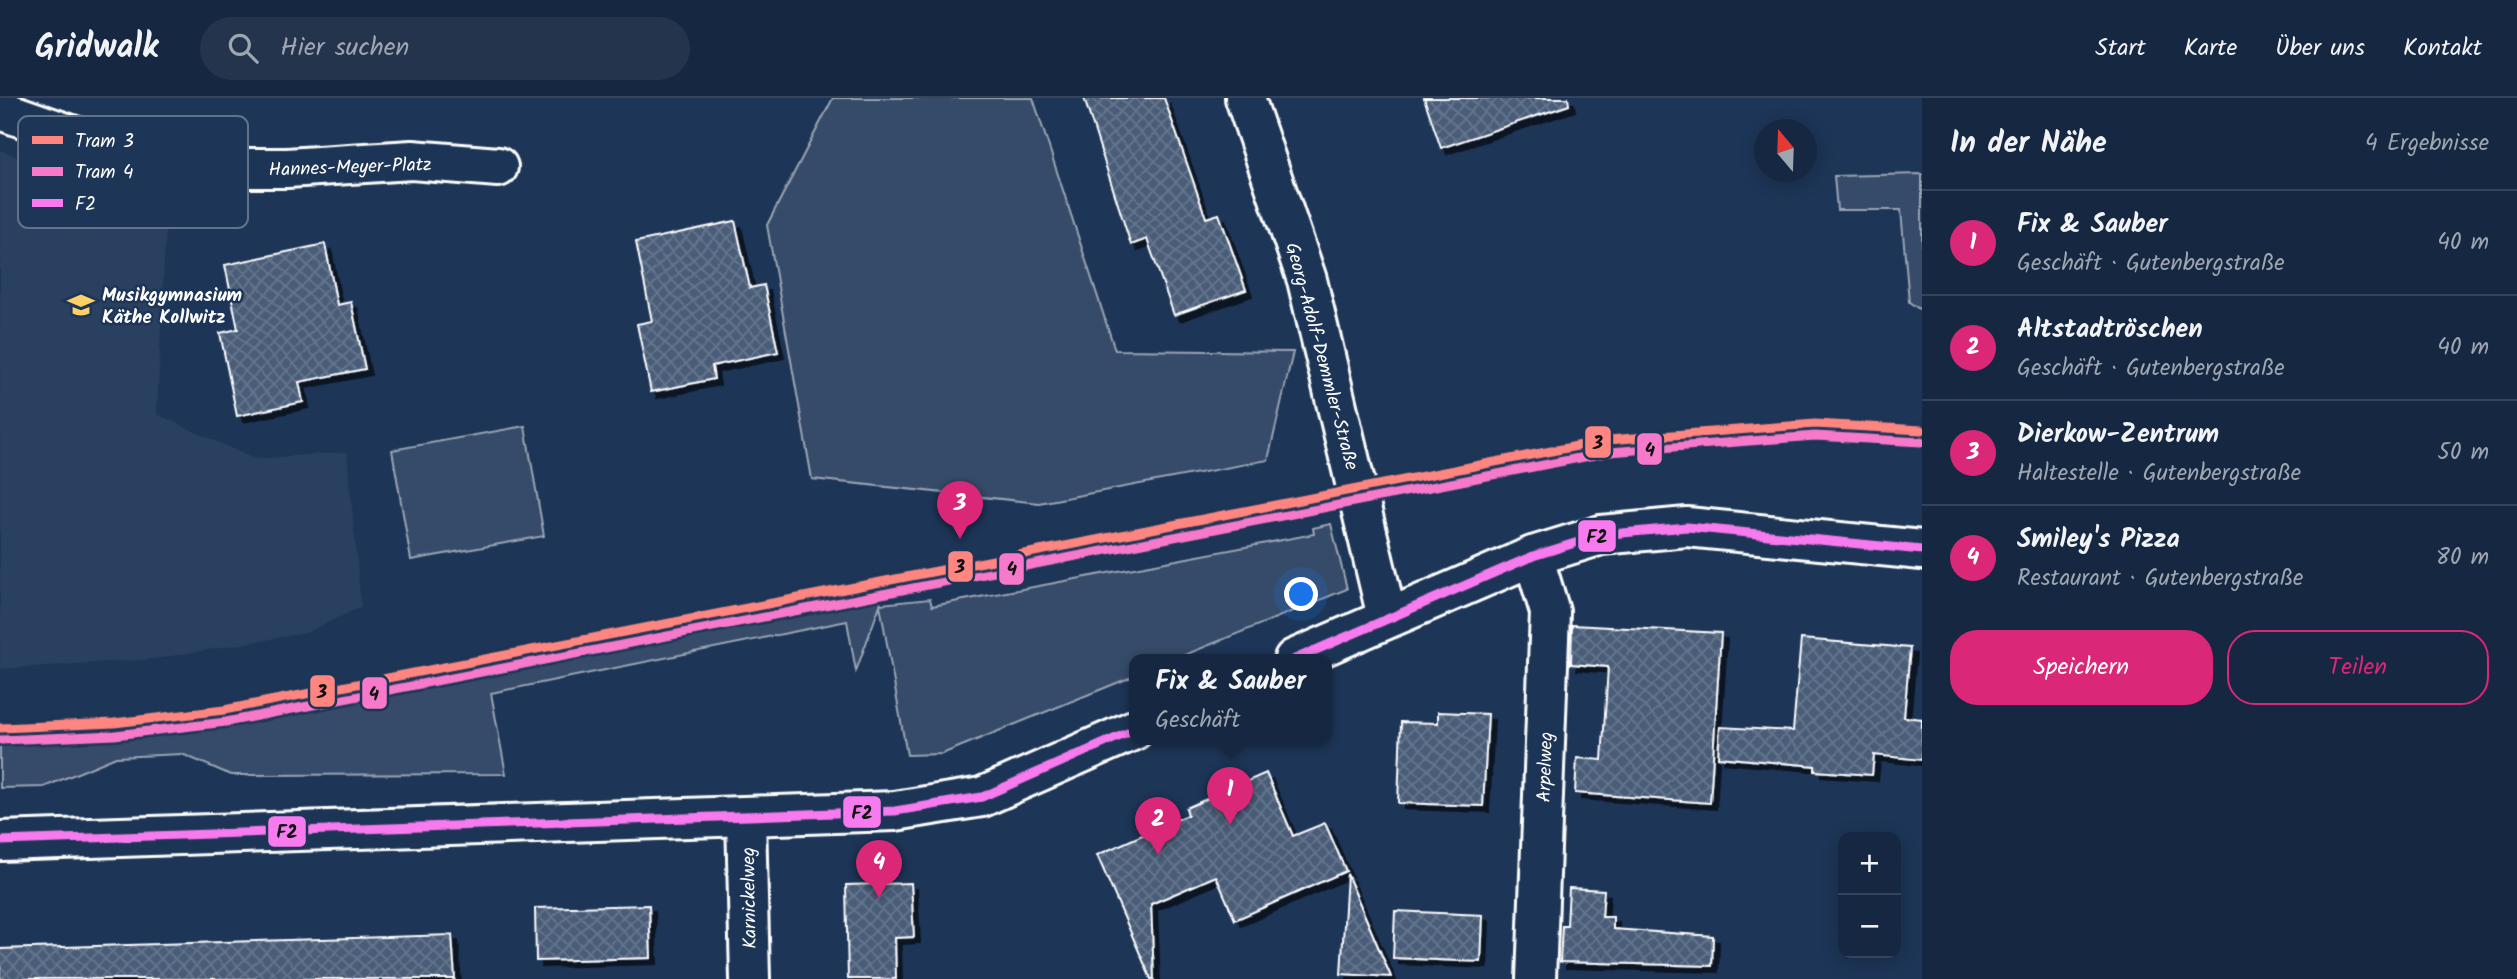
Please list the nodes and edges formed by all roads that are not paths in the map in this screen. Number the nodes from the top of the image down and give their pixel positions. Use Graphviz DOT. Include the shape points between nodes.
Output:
graph roads {
  1 [pos="1245,98"];
  2 [pos="0,110"];
  3 [pos="18,116"];
  4 [pos="498,167"];
  5 [pos="248,168"];
  6 [pos="1922,550"];
  7 [pos="1534,556"];
  8 [pos="1387,617"];
  9 [pos="1305,654"];
  10 [pos="1129,732"];
  11 [pos="746,817"];
  12 [pos="0,841"];
  13 [pos="750,979"];
  14 [pos="1536,979"];
  1 -- 8 [label="street, Georg-Adolf-Demmler-Straße" via="1307,280"];
  2 -- 3 [label="street, Hannes-Meyer-Platz"];
  4 -- 5 [label="street, Hannes-Meyer-Platz" via="412,160"];
  6 -- 7 [label="street" via="1687,527 1601,535"];
  7 -- 8 [label="street"];
  7 -- 14 [label="street, Arpelweg" via="1550,612"];
  8 -- 9 [label="street"];
  10 -- 11 [label="street" via="982,797 954,804"];
  11 -- 12 [label="street"];
  11 -- 13 [label="street, Karnickelweg"];
}
